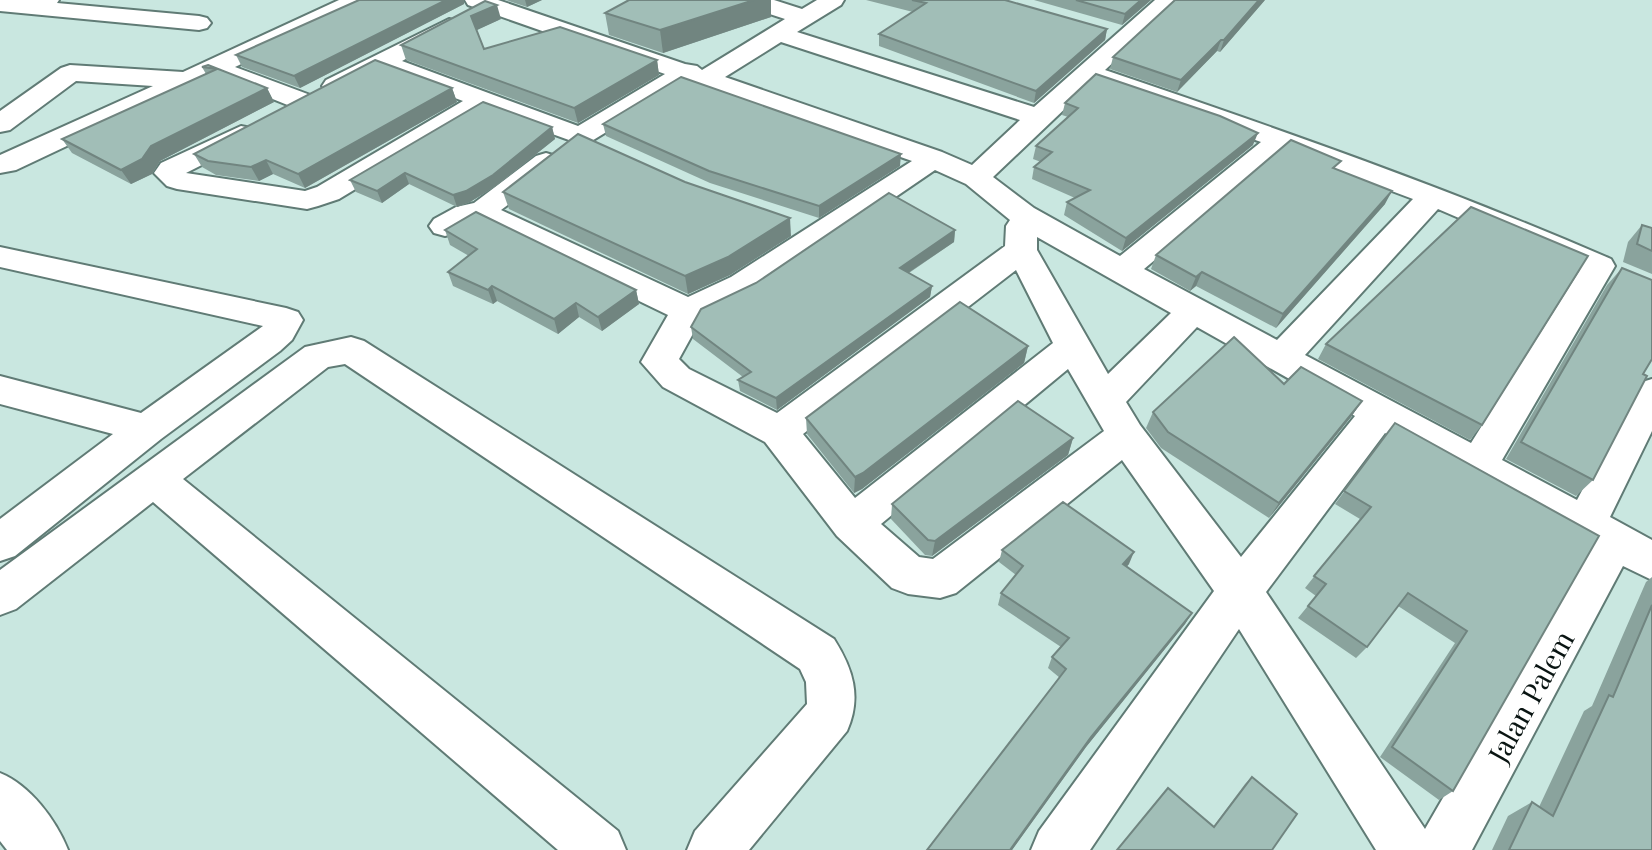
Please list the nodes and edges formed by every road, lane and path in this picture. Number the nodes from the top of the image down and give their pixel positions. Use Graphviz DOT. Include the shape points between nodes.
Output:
graph roads {
  1 [pos="358,0"];
  2 [pos="750,0"];
  3 [pos="833,0"];
  4 [pos="1169,0"];
  5 [pos="482,2"];
  6 [pos="0,4"];
  7 [pos="41,4"];
  8 [pos="804,17"];
  9 [pos="199,23"];
  10 [pos="605,25"];
  11 [pos="1102,29"];
  12 [pos="777,33"];
  13 [pos="582,37"];
  14 [pos="1128,37"];
  15 [pos="382,62"];
  16 [pos="216,68"];
  17 [pos="1089,73"];
  18 [pos="697,75"];
  19 [pos="190,80"];
  20 [pos="484,100"];
  21 [pos="304,102"];
  22 [pos="1038,117"];
  23 [pos="0,124"];
  24 [pos="580,136"];
  25 [pos="1282,139"];
  26 [pos="608,152"];
  27 [pos="932,158"];
  28 [pos="0,164"];
  29 [pos="976,178"];
  30 [pos="1433,196"];
  31 [pos="484,210"];
  32 [pos="790,223"];
  33 [pos="445,226"];
  34 [pos="823,233"];
  35 [pos="1022,233"];
  36 [pos="0,257"];
  37 [pos="1600,266"];
  38 [pos="1122,271"];
  39 [pos="1631,281"];
  40 [pos="1194,310"];
  41 [pos="688,311"];
  42 [pos="1073,346"];
  43 [pos="1281,358"];
  44 [pos="0,390"];
  45 [pos="1652,393"];
  46 [pos="1105,400"];
  47 [pos="1381,411"];
  48 [pos="147,429"];
  49 [pos="779,432"];
  50 [pos="1126,435"];
  51 [pos="1478,466"];
  52 [pos="154,479"];
  53 [pos="852,524"];
  54 [pos="1617,542"];
  55 [pos="0,543"];
  56 [pos="1240,591"];
  57 [pos="0,595"];
  58 [pos="0,799"];
  59 [pos="41,850"];
  60 [pos="599,850"];
  61 [pos="714,850"];
  62 [pos="1058,850"];
  63 [pos="1407,850"];
  64 [pos="1443,850"];
  1 -- 16 [label="street"];
  2 -- 8 [label="street"];
  3 -- 8 [label="street"];
  4 -- 14 [label="street"];
  5 -- 13 [label="street"];
  5 -- 15 [label="street"];
  6 -- 7 [label="street"];
  7 -- 9 [label="street"];
  8 -- 12 [label="street"];
  10 -- 13 [label="street"];
  11 -- 14 [label="street"];
  12 -- 18 [label="street"];
  12 -- 22 [label="street"];
  13 -- 18 [label="street"];
  14 -- 17 [label="street"];
  15 -- 20 [label="street"];
  15 -- 21 [label="street"];
  16 -- 19 [label="street"];
  16 -- 21 [label="street"];
  17 -- 22 [label="street"];
  17 -- 25 [label="street"];
  18 -- 24 [label="street"];
  18 -- 27 [label="street"];
  19 -- 23 [label="street" via="70,73"];
  19 -- 28 [label="street"];
  20 -- 21 [label="street" via="328,193 307,200 177,180 169,173"];
  20 -- 24 [label="street"];
  22 -- 29 [label="street"];
  24 -- 26 [label="street"];
  24 -- 31 [label="street"];
  25 -- 30 [label="street"];
  25 -- 38 [label="street"];
  27 -- 29 [label="street"];
  27 -- 34 [label="street"];
  29 -- 35 [label="street"];
  30 -- 37 [label="street"];
  30 -- 43 [label="street"];
  31 -- 33 [label="street"];
  31 -- 41 [label="street" via="484,214"];
  32 -- 34 [label="street"];
  34 -- 41 [label="street" via="743,285"];
  35 -- 38 [label="street"];
  35 -- 42 [label="street"];
  35 -- 49 [label="street"];
  36 -- 48 [label="street" via="286,320 267,342"];
  37 -- 39 [label="street"];
  37 -- 51 [label="street"];
  38 -- 40 [label="street"];
  40 -- 43 [label="street"];
  40 -- 46 [label="street"];
  41 -- 49 [label="street" via="660,366 676,379"];
  42 -- 46 [label="street"];
  42 -- 53 [label="street"];
  43 -- 47 [label="street"];
  44 -- 48 [label="street"];
  45 -- 54 [label="street, Jalan Palem"];
  46 -- 50 [label="street"];
  47 -- 51 [label="street"];
  47 -- 56 [label="street"];
  48 -- 55 [label="street"];
  49 -- 53 [label="street"];
  50 -- 53 [label="street" via="940,579 908,575"];
  50 -- 56 [label="street"];
  51 -- 54 [label="street"];
  52 -- 57 [label="street"];
  52 -- 60 [label="street"];
  52 -- 61 [label="street" via="318,356 351,349 817,654 833,694 830,713"];
  54 -- 64 [label="street, Jalan Palem"];
  56 -- 62 [label="street"];
  56 -- 63 [label="street"];
  58 -- 59 [label="street"];
}
